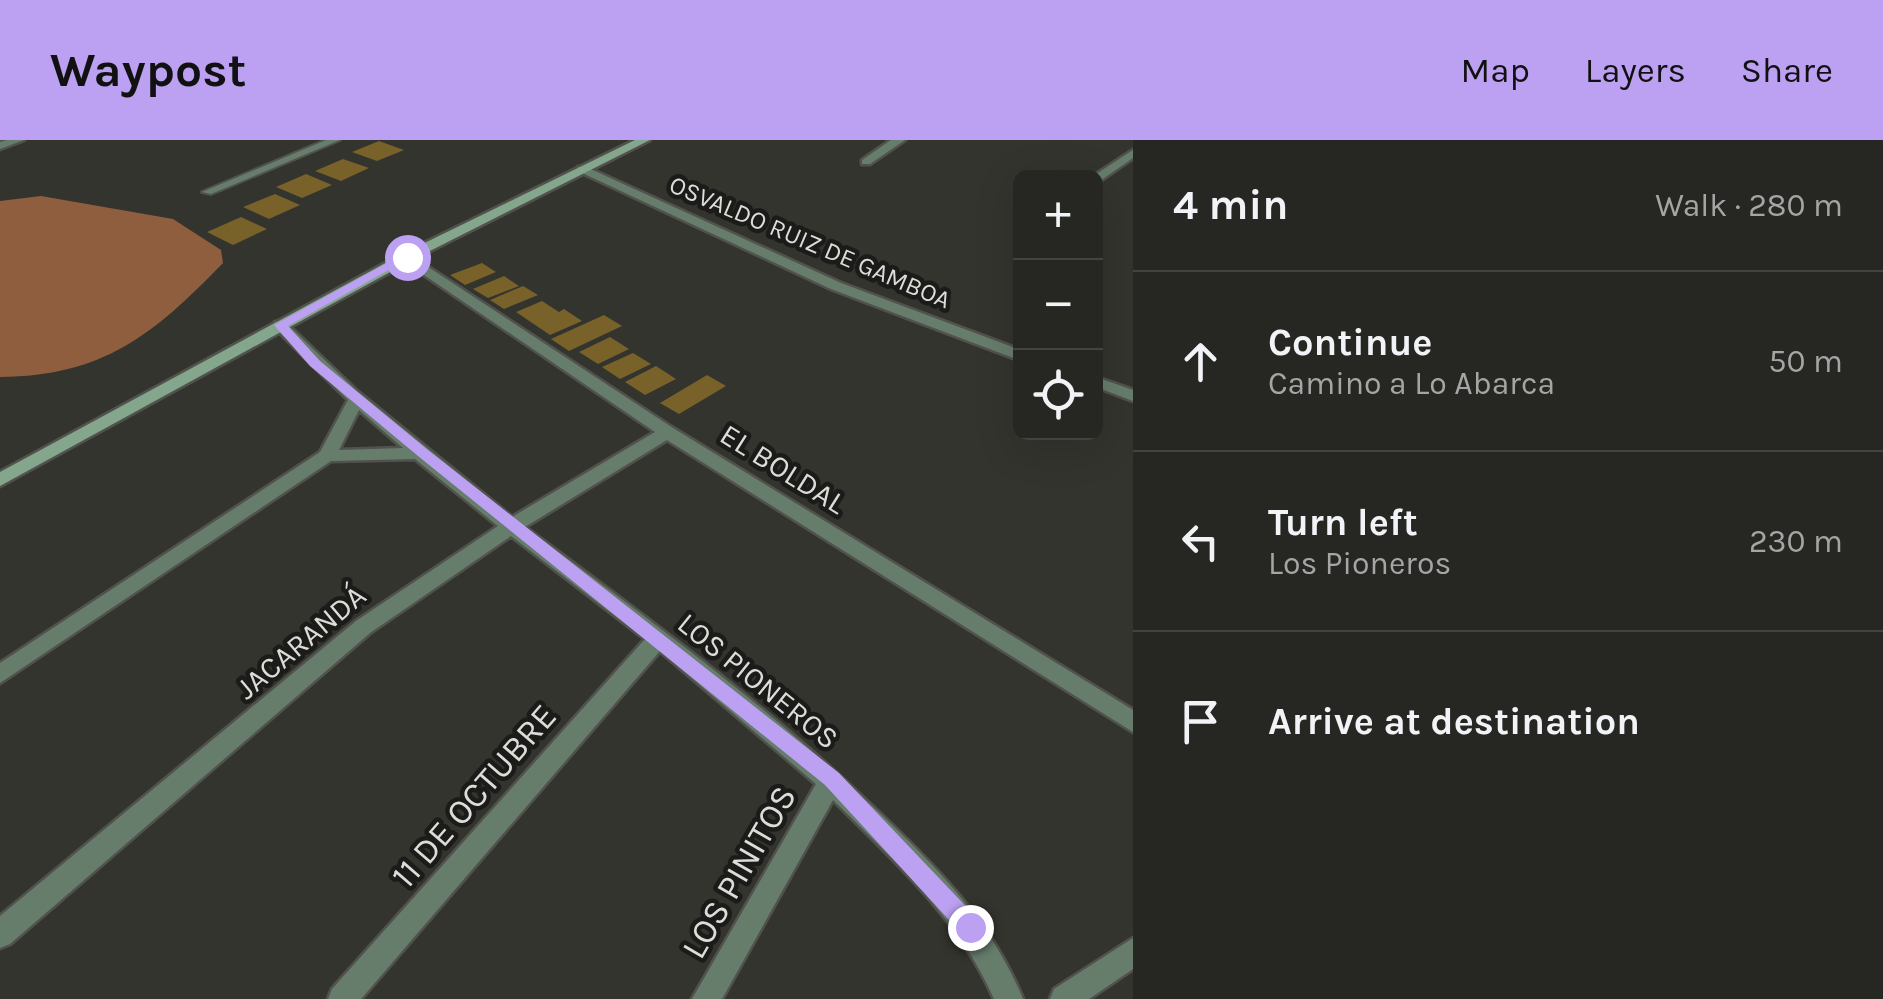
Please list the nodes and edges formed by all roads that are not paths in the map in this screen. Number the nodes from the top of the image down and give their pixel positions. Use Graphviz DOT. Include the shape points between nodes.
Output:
graph roads {
  1 [pos="18,140"];
  2 [pos="336,140"];
  3 [pos="644,140"];
  4 [pos="900,140"];
  5 [pos="0,146"];
  6 [pos="1133,154"];
  7 [pos="866,162"];
  8 [pos="582,170"];
  9 [pos="1103,173"];
  10 [pos="206,192"];
  11 [pos="407,257"];
  12 [pos="280,325"];
  13 [pos="1013,353"];
  14 [pos="1103,385"];
  15 [pos="1133,396"];
  16 [pos="357,399"];
  17 [pos="666,432"];
  18 [pos="423,453"];
  19 [pos="328,456"];
  20 [pos="0,480"];
  21 [pos="512,526"];
  22 [pos="658,639"];
  23 [pos="0,674"];
  24 [pos="1133,722"];
  25 [pos="832,779"];
  26 [pos="0,934"];
  27 [pos="1133,952"];
  28 [pos="342,999"];
  29 [pos="706,999"];
  30 [pos="1009,999"];
  31 [pos="1064,999"];
  1 -- 5 [label="street"];
  2 -- 10 [label="lane"];
  3 -- 8 [label="main road"];
  4 -- 7 [label="street"];
  6 -- 9 [label="street"];
  8 -- 11 [label="main road"];
  8 -- 13 [label="street, OSVALDO RUIZ DE GAMBOA" via="836,286"];
  11 -- 12 [label="main road"];
  11 -- 17 [label="street, EL BOLDAL"];
  12 -- 16 [label="street, LOS PIONEROS"];
  12 -- 20 [label="main road"];
  14 -- 15 [label="street"];
  16 -- 18 [label="street, LOS PIONEROS"];
  16 -- 19 [label="street"];
  17 -- 21 [label="street, JACARANDÁ"];
  17 -- 24 [label="street, EL BOLDAL"];
  18 -- 19 [label="street"];
  18 -- 21 [label="street, LOS PIONEROS"];
  19 -- 23 [label="street"];
  21 -- 22 [label="street, LOS PIONEROS"];
  21 -- 26 [label="street, JACARANDÁ" via="363,627"];
  22 -- 25 [label="street, LOS PIONEROS"];
  22 -- 28 [label="street, 11 DE OCTUBRE"];
  25 -- 29 [label="street, LOS PINITOS"];
  25 -- 30 [label="street, LOS PIONEROS" via="947,898 990,958"];
  27 -- 31 [label="street"];
}
